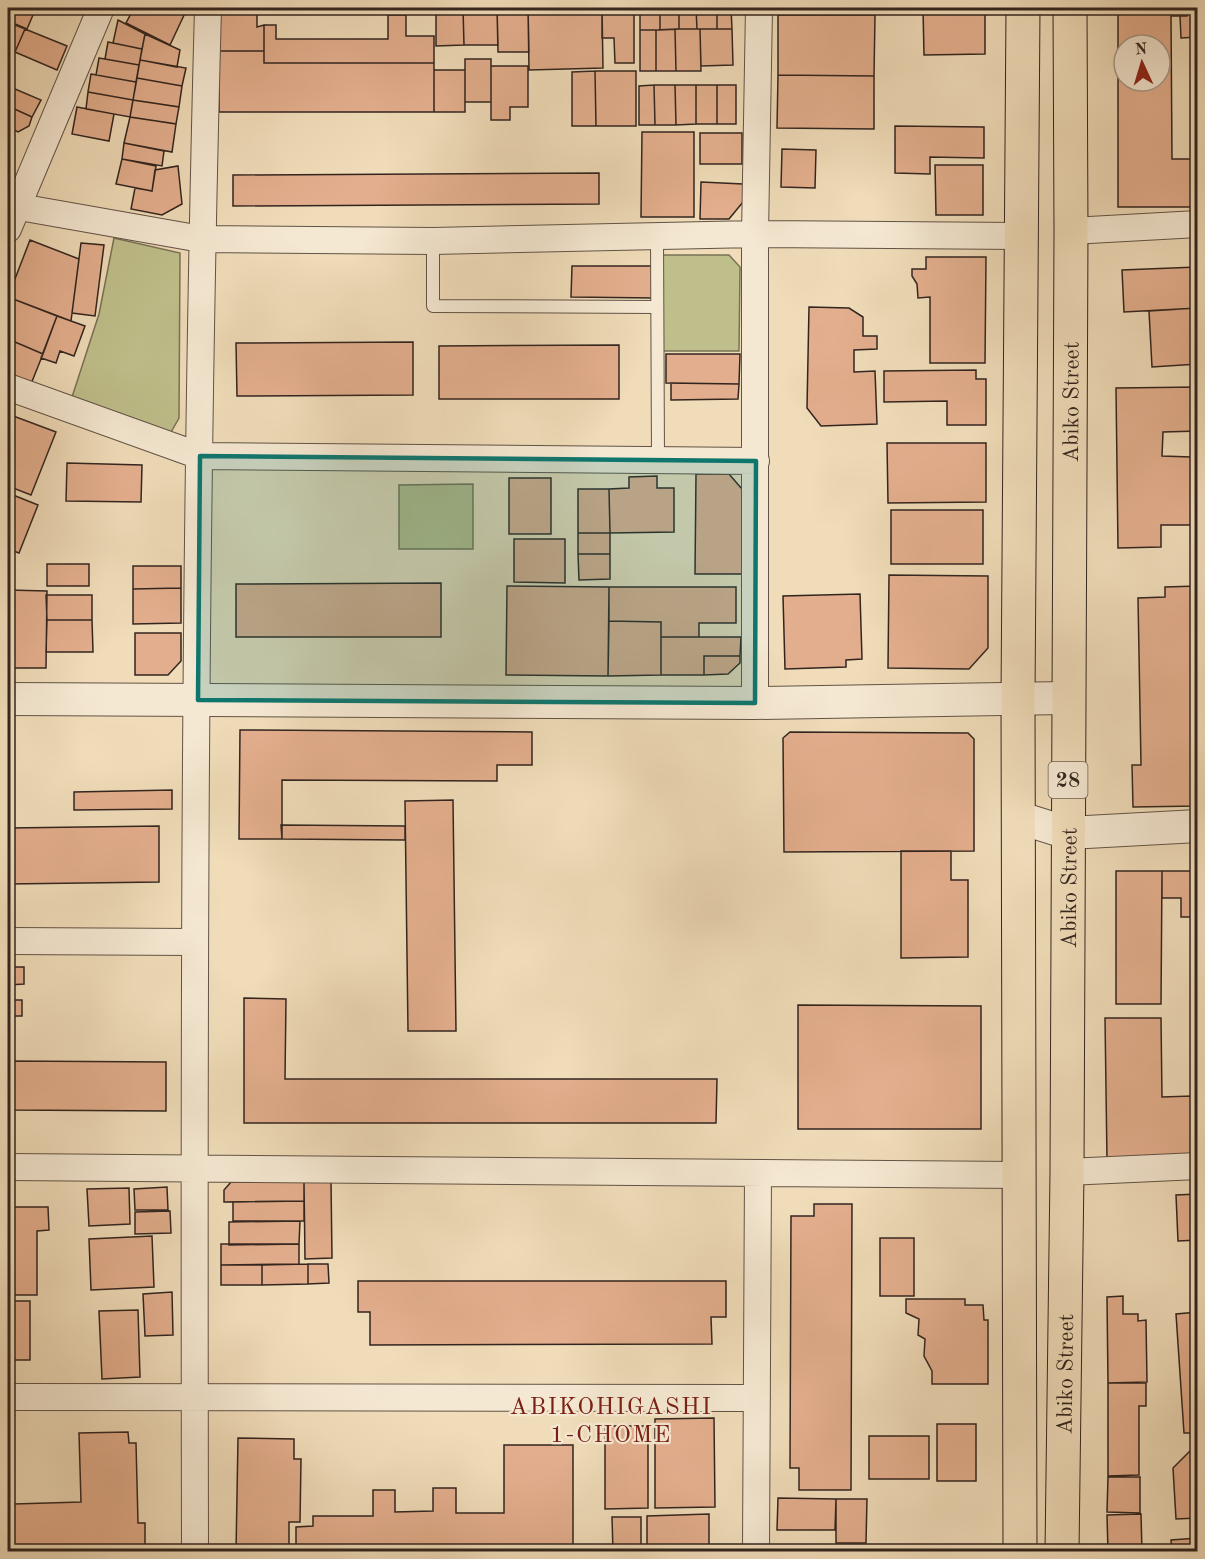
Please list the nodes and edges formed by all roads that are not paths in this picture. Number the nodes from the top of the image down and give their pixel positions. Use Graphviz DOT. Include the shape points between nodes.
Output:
graph roads {
  1 [pos="101,8"];
  2 [pos="208,8"];
  3 [pos="759,8"];
  4 [pos="1023,8"];
  5 [pos="1070,8"];
  6 [pos="11,213"];
  7 [pos="1197,224"];
  8 [pos="1071,231"];
  9 [pos="755,234"];
  10 [pos="1024,236"];
  11 [pos="657,237"];
  12 [pos="201,239"];
  13 [pos="433,241"];
  14 [pos="657,307"];
  15 [pos="8,387"];
  16 [pos="200,456"];
  17 [pos="658,460"];
  18 [pos="756,461"];
  19 [pos="1068,698"];
  20 [pos="8,699"];
  21 [pos="1018,699"];
  22 [pos="198,700"];
  23 [pos="755,704"];
  24 [pos="1020,818"];
  25 [pos="1197,826"];
  26 [pos="1068,833"];
  27 [pos="8,941"];
  28 [pos="194,942"];
  29 [pos="1197,1166"];
  30 [pos="8,1167"];
  31 [pos="194,1170"];
  32 [pos="1067,1172"];
  33 [pos="758,1173"];
  34 [pos="1021,1175"];
  35 [pos="8,1397"];
  36 [pos="758,1398"];
  37 [pos="194,1399"];
  38 [pos="195,1551"];
  39 [pos="756,1551"];
  40 [pos="1020,1551"];
  41 [pos="1062,1551"];
  1 -- 6 [label="street"];
  2 -- 12 [label="street"];
  3 -- 9 [label="street"];
  4 -- 10 [label="main road, Abiko Street / 28"];
  5 -- 8 [label="main road, Abiko Street / 28"];
  6 -- 12 [label="street"];
  7 -- 8 [label="street"];
  8 -- 19 [label="main road, Abiko Street / 28"];
  9 -- 10 [label="street"];
  9 -- 11 [label="street"];
  9 -- 18 [label="street"];
  10 -- 21 [label="main road, Abiko Street / 28"];
  11 -- 13 [label="street"];
  11 -- 14 [label="lane"];
  12 -- 13 [label="street"];
  12 -- 16 [label="street"];
  13 -- 14 [label="lane" via="433,306"];
  14 -- 17 [label="lane"];
  15 -- 16 [label="street"];
  16 -- 17 [label="street"];
  16 -- 22 [label="street"];
  17 -- 18 [label="street"];
  18 -- 23 [label="street"];
  19 -- 21 [label="street"];
  19 -- 26 [label="main road, Abiko Street / 28"];
  20 -- 22 [label="street"];
  21 -- 23 [label="street"];
  21 -- 24 [label="main road, Abiko Street / 28"];
  22 -- 23 [label="street"];
  22 -- 28 [label="street"];
  24 -- 26 [label="street"];
  24 -- 34 [label="main road, Abiko Street / 28"];
  25 -- 26 [label="street"];
  26 -- 32 [label="main road, Abiko Street / 28"];
  27 -- 28 [label="street"];
  28 -- 31 [label="street"];
  29 -- 32 [label="street"];
  30 -- 31 [label="street"];
  31 -- 33 [label="street"];
  31 -- 37 [label="street"];
  32 -- 41 [label="main road, Abiko Street / 28"];
  33 -- 34 [label="street"];
  33 -- 36 [label="street"];
  34 -- 40 [label="main road, Abiko Street / 28"];
  35 -- 37 [label="street"];
  36 -- 37 [label="street"];
  36 -- 39 [label="street"];
  37 -- 38 [label="street"];
}
